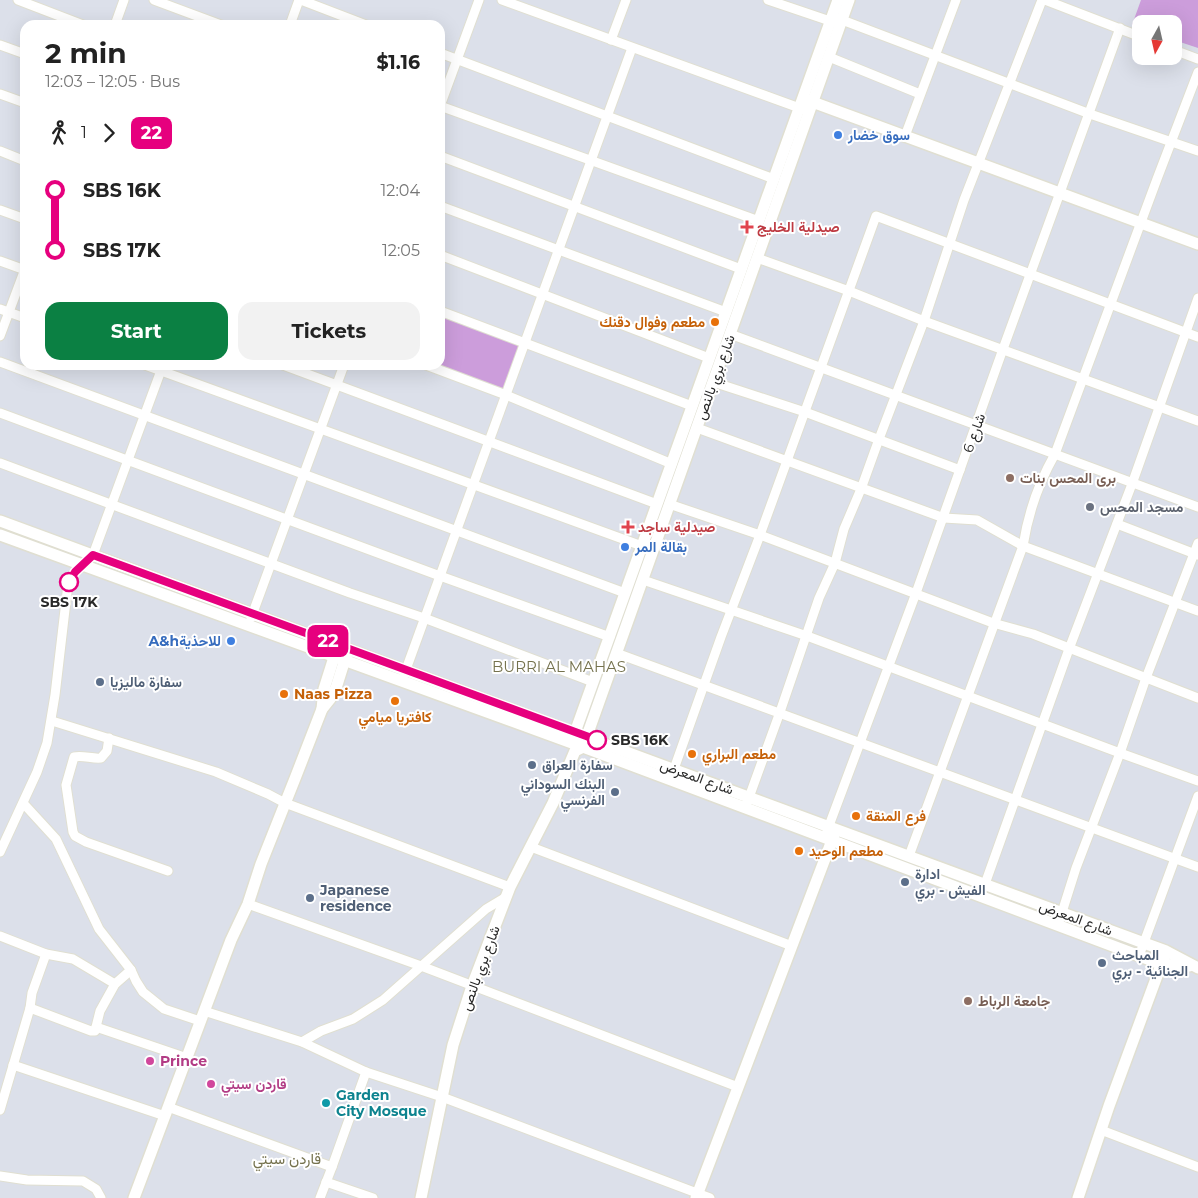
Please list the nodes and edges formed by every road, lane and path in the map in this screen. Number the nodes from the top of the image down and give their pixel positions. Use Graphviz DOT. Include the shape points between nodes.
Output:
graph roads {
  1 [pos="18,0"];
  2 [pos="124,0"];
  3 [pos="154,0"];
  4 [pos="300,0"];
  5 [pos="479,0"];
  6 [pos="502,0"];
  7 [pos="626,0"];
  8 [pos="768,0"];
  9 [pos="838,0"];
  10 [pos="849,0"];
  11 [pos="956,0"];
  12 [pos="1044,0"];
  13 [pos="70,20"];
  14 [pos="116,20"];
  15 [pos="207,20"];
  16 [pos="292,20"];
  17 [pos="353,20"];
  18 [pos="842,20"];
  19 [pos="830,21"];
  20 [pos="1120,28"];
  21 [pos="1132,33"];
  22 [pos="611,40"];
  23 [pos="0,45"];
  24 [pos="632,48"];
  25 [pos="20,52"];
  26 [pos="1182,53"];
  27 [pos="445,55"];
  28 [pos="935,56"];
  29 [pos="829,57"];
  30 [pos="1198,59"];
  31 [pos="457,60"];
  32 [pos="1198,72"];
  33 [pos="1009,84"];
  34 [pos="445,92"];
  35 [pos="0,94"];
  36 [pos="920,94"];
  37 [pos="20,101"];
  38 [pos="806,105"];
  39 [pos="445,108"];
  40 [pos="1090,114"];
  41 [pos="607,117"];
  42 [pos="905,136"];
  43 [pos="1172,142"];
  44 [pos="0,151"];
  45 [pos="1198,151"];
  46 [pos="445,158"];
  47 [pos="20,159"];
  48 [pos="591,161"];
  49 [pos="979,163"];
  50 [pos="774,179"];
  51 [pos="1061,193"];
  52 [pos="575,206"];
  53 [pos="445,208"];
  54 [pos="0,210"];
  55 [pos="20,217"];
  56 [pos="759,221"];
  57 [pos="1140,222"];
  58 [pos="950,244"];
  59 [pos="1198,244"];
  60 [pos="558,251"];
  61 [pos="445,257"];
  62 [pos="757,258"];
  63 [pos="0,261"];
  64 [pos="20,268"];
  65 [pos="742,269"];
  66 [pos="1031,274"];
  67 [pos="20,284"];
  68 [pos="849,291"];
  69 [pos="543,293"];
  70 [pos="1198,298"];
  71 [pos="1110,304"];
  72 [pos="0,309"];
  73 [pos="10,312"];
  74 [pos="726,312"];
  75 [pos="445,313"];
  76 [pos="20,316"];
  77 [pos="924,321"];
  78 [pos="1186,332"];
  79 [pos="730,334"];
  80 [pos="0,336"];
  81 [pos="1198,337"];
  82 [pos="525,344"];
  83 [pos="1003,349"];
  84 [pos="710,358"];
  85 [pos="0,362"];
  86 [pos="821,367"];
  87 [pos="20,369"];
  88 [pos="22,370"];
  89 [pos="161,370"];
  90 [pos="167,370"];
  91 [pos="296,370"];
  92 [pos="342,370"];
  93 [pos="439,370"];
  94 [pos="1083,378"];
  95 [pos="713,382"];
  96 [pos="337,385"];
  97 [pos="896,394"];
  98 [pos="506,395"];
  99 [pos="692,406"];
  100 [pos="1159,407"];
  101 [pos="805,412"];
  102 [pos="0,413"];
  103 [pos="145,414"];
  104 [pos="1198,421"];
  105 [pos="977,424"];
  106 [pos="696,428"];
  107 [pos="320,430"];
  108 [pos="879,439"];
  109 [pos="489,442"];
  110 [pos="1055,454"];
  111 [pos="128,459"];
  112 [pos="787,461"];
  113 [pos="0,463"];
  114 [pos="672,464"];
  115 [pos="960,470"];
  116 [pos="304,474"];
  117 [pos="474,484"];
  118 [pos="1132,484"];
  119 [pos="862,489"];
  120 [pos="111,504"];
  121 [pos="657,504"];
  122 [pos="670,504"];
  123 [pos="1198,507"];
  124 [pos="944,518"];
  125 [pos="288,519"];
  126 [pos="0,521"];
  127 [pos="1117,524"];
  128 [pos="456,530"];
  129 [pos="0,535"];
  130 [pos="760,535"];
  131 [pos="1198,543"];
  132 [pos="642,546"];
  133 [pos="1023,546"];
  134 [pos="1196,554"];
  135 [pos="93,555"];
  136 [pos="271,563"];
  137 [pos="835,563"];
  138 [pos="81,565"];
  139 [pos="1097,575"];
  140 [pos="440,576"];
  141 [pos="643,580"];
  142 [pos="625,593"];
  143 [pos="916,593"];
  144 [pos="1176,602"];
  145 [pos="731,610"];
  146 [pos="1198,611"];
  147 [pos="253,614"];
  148 [pos="424,618"];
  149 [pos="993,623"];
  150 [pos="248,625"];
  151 [pos="807,636"];
  152 [pos="610,637"];
  153 [pos="343,647"];
  154 [pos="1069,649"];
  155 [pos="616,653"];
  156 [pos="339,659"];
  157 [pos="888,667"];
  158 [pos="406,670"];
  159 [pos="1146,678"];
  160 [pos="401,681"];
  161 [pos="593,682"];
  162 [pos="704,685"];
  163 [pos="968,696"];
  164 [pos="1198,698"];
  165 [pos="780,712"];
  166 [pos="52,721"];
  167 [pos="1043,725"];
  168 [pos="109,738"];
  169 [pos="578,742"];
  170 [pos="860,742"];
  171 [pos="1120,754"];
  172 [pos="674,769"];
  173 [pos="939,770"];
  174 [pos="1198,781"];
  175 [pos="1198,796"];
  176 [pos="1016,799"];
  177 [pos="747,802"];
  178 [pos="285,803"];
  179 [pos="24,804"];
  180 [pos="1091,826"];
  181 [pos="833,828"];
  182 [pos="828,839"];
  183 [pos="531,847"];
  184 [pos="0,852"];
  185 [pos="909,856"];
  186 [pos="1174,858"];
  187 [pos="261,864"];
  188 [pos="1198,867"];
  189 [pos="168,871"];
  190 [pos="984,884"];
  191 [pos="508,892"];
  192 [pos="248,904"];
  193 [pos="1061,912"];
  194 [pos="1058,925"];
  195 [pos="0,936"];
  196 [pos="231,940"];
  197 [pos="1144,943"];
  198 [pos="792,946"];
  199 [pos="1166,951"];
  200 [pos="46,954"];
  201 [pos="1139,956"];
  202 [pos="1162,964"];
  203 [pos="421,966"];
  204 [pos="1196,967"];
  205 [pos="131,970"];
  206 [pos="115,984"];
  207 [pos="472,986"];
  208 [pos="30,1008"];
  209 [pos="202,1016"];
  210 [pos="96,1027"];
  211 [pos="302,1042"];
  212 [pos="187,1058"];
  213 [pos="12,1065"];
  214 [pos="366,1072"];
  215 [pos="738,1087"];
  216 [pos="442,1097"];
  217 [pos="0,1110"];
  218 [pos="167,1111"];
  219 [pos="1101,1130"];
  220 [pos="1198,1166"];
  221 [pos="332,1167"];
  222 [pos="0,1176"];
  223 [pos="326,1182"];
  224 [pos="697,1196"];
  225 [pos="101,1198"];
  226 [pos="134,1198"];
  227 [pos="320,1198"];
  228 [pos="373,1198"];
  229 [pos="421,1198"];
  230 [pos="710,1198"];
  231 [pos="1078,1198"];
  1 -- 13 [label="street"];
  2 -- 14 [label="street"];
  3 -- 15 [label="street"];
  4 -- 16 [label="street"];
  4 -- 17 [label="street"];
  5 -- 31 [label="street"];
  6 -- 22 [label="street"];
  7 -- 22 [label="street"];
  8 -- 19 [label="street"];
  9 -- 19 [label="main road, شارع بري بالنص"];
  10 -- 18 [label="main road, شارع بري بالنص"];
  11 -- 28 [label="street"];
  12 -- 20 [label="street"];
  12 -- 33 [label="street"];
  18 -- 19 [label="street"];
  18 -- 28 [label="street"];
  18 -- 29 [label="main road, شارع بري بالنص"];
  19 -- 38 [label="main road, شارع بري بالنص"];
  20 -- 21 [label="street"];
  20 -- 40 [label="street, شارع 6"];
  22 -- 24 [label="street"];
  23 -- 25 [label="street"];
  24 -- 38 [label="street"];
  24 -- 41 [label="street"];
  26 -- 30 [label="street"];
  27 -- 31 [label="street"];
  28 -- 33 [label="street"];
  28 -- 36 [label="street"];
  29 -- 36 [label="street"];
  29 -- 38 [label="main road, شارع بري بالنص"];
  31 -- 34 [label="street"];
  31 -- 41 [label="street"];
  32 -- 43 [label="street"];
  33 -- 40 [label="street"];
  33 -- 49 [label="street"];
  35 -- 37 [label="street"];
  36 -- 42 [label="street"];
  38 -- 42 [label="main road"];
  38 -- 50 [label="main road, شارع بري بالنص"];
  38 -- 62 [label="main road, شارع بري بالنص"];
  39 -- 48 [label="street"];
  40 -- 43 [label="street"];
  40 -- 51 [label="street, شارع 6"];
  41 -- 48 [label="street"];
  41 -- 50 [label="street"];
  42 -- 49 [label="main road"];
  43 -- 45 [label="street"];
  43 -- 57 [label="street"];
  44 -- 47 [label="street"];
  46 -- 52 [label="street"];
  48 -- 52 [label="street"];
  48 -- 56 [label="street"];
  49 -- 51 [label="main road"];
  49 -- 58 [label="street"];
  50 -- 56 [label="main road, شارع بري بالنص"];
  51 -- 57 [label="main road"];
  51 -- 66 [label="street, شارع 6"];
  52 -- 60 [label="street"];
  52 -- 65 [label="street"];
  53 -- 60 [label="street"];
  54 -- 55 [label="street"];
  56 -- 65 [label="main road, شارع بري بالنص"];
  57 -- 59 [label="main road"];
  57 -- 71 [label="street"];
  58 -- 66 [label="street"];
  58 -- 68 [label="street" via="876,216"];
  58 -- 77 [label="street"];
  60 -- 69 [label="street"];
  60 -- 74 [label="street"];
  61 -- 69 [label="street"];
  62 -- 68 [label="street"];
  62 -- 79 [label="main road, شارع بري بالنص"];
  63 -- 64 [label="street"];
  65 -- 74 [label="main road, شارع بري بالنص"];
  66 -- 71 [label="street"];
  66 -- 83 [label="street, شارع 6"];
  67 -- 73 [label="street"];
  68 -- 77 [label="street"];
  68 -- 86 [label="street"];
  69 -- 82 [label="street"];
  69 -- 84 [label="street"];
  70 -- 78 [label="street"];
  71 -- 78 [label="street"];
  71 -- 94 [label="street"];
  72 -- 73 [label="street"];
  73 -- 76 [label="street"];
  73 -- 80 [label="street"];
  74 -- 84 [label="main road, شارع بري بالنص"];
  75 -- 82 [label="street"];
  77 -- 83 [label="street"];
  77 -- 97 [label="street"];
  78 -- 81 [label="street"];
  78 -- 100 [label="street"];
  79 -- 86 [label="street"];
  79 -- 95 [label="main road, شارع بري بالنص"];
  82 -- 98 [label="street"];
  82 -- 99 [label="street"];
  83 -- 94 [label="street"];
  83 -- 105 [label="street, شارع 6"];
  84 -- 99 [label="main road, شارع بري بالنص"];
  85 -- 87 [label="street"];
  86 -- 97 [label="street"];
  86 -- 101 [label="street"];
  88 -- 103 [label="street"];
  89 -- 103 [label="street"];
  90 -- 107 [label="street"];
  91 -- 96 [label="street"];
  92 -- 96 [label="street"];
  93 -- 98 [label="street"];
  94 -- 100 [label="street"];
  94 -- 110 [label="street"];
  95 -- 101 [label="street"];
  95 -- 106 [label="main road, شارع بري بالنص"];
  96 -- 107 [label="street"];
  96 -- 109 [label="street"];
  97 -- 105 [label="street"];
  97 -- 108 [label="street"];
  98 -- 109 [label="street"];
  98 -- 114 [label="street"];
  99 -- 114 [label="main road, شارع بري بالنص"];
  100 -- 104 [label="street"];
  100 -- 118 [label="street"];
  101 -- 108 [label="street"];
  101 -- 112 [label="street"];
  102 -- 111 [label="street"];
  103 -- 111 [label="street"];
  103 -- 116 [label="street"];
  105 -- 110 [label="street"];
  105 -- 115 [label="street, شارع 6"];
  106 -- 112 [label="street"];
  106 -- 122 [label="main road, شارع بري بالنص"];
  107 -- 116 [label="street"];
  107 -- 117 [label="street"];
  108 -- 115 [label="street"];
  108 -- 119 [label="street"];
  109 -- 117 [label="street"];
  109 -- 121 [label="street"];
  110 -- 118 [label="street"];
  110 -- 133 [label="street" via="1032,507"];
  111 -- 120 [label="street"];
  111 -- 125 [label="street"];
  112 -- 119 [label="street"];
  112 -- 130 [label="street"];
  113 -- 120 [label="street"];
  114 -- 121 [label="main road, شارع بري بالنص"];
  115 -- 124 [label="street, شارع 6"];
  116 -- 125 [label="street"];
  116 -- 128 [label="street"];
  117 -- 128 [label="street"];
  117 -- 132 [label="street"];
  118 -- 123 [label="street"];
  118 -- 127 [label="street"];
  119 -- 124 [label="street"];
  119 -- 137 [label="street" via="844,529"];
  120 -- 135 [label="street"];
  120 -- 136 [label="street"];
  121 -- 132 [label="main road, شارع بري بالنص"];
  122 -- 130 [label="street"];
  122 -- 141 [label="main road, شارع بري بالنص"];
  124 -- 133 [label="street" via="976,520"];
  124 -- 143 [label="street, شارع 6"];
  125 -- 136 [label="street"];
  125 -- 140 [label="street"];
  126 -- 135 [label="main road, شارع المعرض"];
  127 -- 134 [label="street"];
  127 -- 139 [label="street"];
  128 -- 140 [label="street"];
  128 -- 142 [label="street"];
  129 -- 138 [label="main road, شارع المعرض"];
  130 -- 137 [label="street"];
  130 -- 145 [label="street"];
  131 -- 134 [label="street"];
  132 -- 142 [label="main road, شارع بري بالنص"];
  133 -- 139 [label="street"];
  133 -- 149 [label="street"];
  134 -- 144 [label="street"];
  135 -- 138 [label="street"];
  135 -- 147 [label="main road, شارع المعرض"];
  136 -- 147 [label="street"];
  136 -- 148 [label="street"];
  137 -- 143 [label="street"];
  137 -- 151 [label="street"];
  138 -- 150 [label="main road, شارع المعرض"];
  138 -- 166 [label="street" via="70,579 67,590"];
  139 -- 144 [label="street"];
  139 -- 154 [label="street"];
  140 -- 148 [label="street"];
  140 -- 152 [label="street"];
  141 -- 145 [label="street"];
  141 -- 155 [label="main road, شارع بري بالنص"];
  142 -- 152 [label="main road, شارع بري بالنص"];
  143 -- 149 [label="street"];
  143 -- 157 [label="street, شارع 6"];
  144 -- 146 [label="street"];
  144 -- 159 [label="street"];
  145 -- 151 [label="street"];
  145 -- 162 [label="street"];
  147 -- 150 [label="street"];
  147 -- 153 [label="main road, شارع المعرض"];
  148 -- 158 [label="street"];
  148 -- 161 [label="street"];
  149 -- 154 [label="street" via="1033,634"];
  149 -- 163 [label="street"];
  150 -- 156 [label="main road, شارع المعرض"];
  151 -- 157 [label="street"];
  151 -- 165 [label="street"];
  152 -- 161 [label="main road, شارع بري بالنص"];
  153 -- 156 [label="main road"];
  153 -- 158 [label="main road, شارع المعرض"];
  154 -- 159 [label="street"];
  154 -- 167 [label="street"];
  155 -- 162 [label="street"];
  155 -- 169 [label="main road, شارع بري بالنص"];
  156 -- 160 [label="main road, شارع المعرض"];
  156 -- 178 [label="main road" via="324,690 322,709"];
  157 -- 163 [label="street"];
  157 -- 170 [label="street, شارع 6"];
  158 -- 160 [label="street"];
  158 -- 169 [label="main road, شارع المعرض"];
  159 -- 164 [label="street"];
  159 -- 171 [label="street"];
  160 -- 169 [label="main road, شارع المعرض"];
  161 -- 169 [label="main road, شارع بري بالنص"];
  162 -- 165 [label="street"];
  162 -- 172 [label="street"];
  163 -- 167 [label="street"];
  163 -- 173 [label="street"];
  165 -- 170 [label="street"];
  165 -- 177 [label="street"];
  166 -- 168 [label="street"];
  166 -- 179 [label="street"];
  167 -- 171 [label="street"];
  167 -- 176 [label="street"];
  168 -- 178 [label="street" via="235,779"];
  168 -- 189 [label="street" via="107,751 101,758 80,756 74,757 72,762 66,785 73,832 86,842"];
  169 -- 172 [label="main road, شارع المعرض"];
  169 -- 177 [label="main road, شارع المعرض"];
  169 -- 183 [label="main road, شارع بري بالنص"];
  170 -- 173 [label="street"];
  170 -- 181 [label="street, شارع 6"];
  171 -- 174 [label="street"];
  171 -- 180 [label="street"];
  172 -- 177 [label="main road, شارع المعرض"];
  173 -- 176 [label="street"];
  173 -- 185 [label="street"];
  175 -- 186 [label="street"];
  176 -- 180 [label="street"];
  176 -- 190 [label="street"];
  177 -- 181 [label="main road, شارع المعرض"];
  177 -- 182 [label="main road, شارع المعرض"];
  178 -- 187 [label="main road"];
  178 -- 191 [label="street"];
  179 -- 184 [label="street"];
  179 -- 205 [label="street" via="56,839 99,929"];
  180 -- 186 [label="street"];
  180 -- 193 [label="street"];
  181 -- 182 [label="main road"];
  181 -- 185 [label="main road, شارع المعرض"];
  182 -- 194 [label="main road, شارع المعرض"];
  182 -- 198 [label="main road"];
  183 -- 191 [label="main road, شارع بري بالنص"];
  183 -- 198 [label="street"];
  185 -- 190 [label="main road, شارع المعرض"];
  186 -- 188 [label="street"];
  186 -- 197 [label="street"];
  187 -- 192 [label="main road"];
  187 -- 196 [label="main road" via="241,902"];
  190 -- 193 [label="main road, شارع المعرض"];
  191 -- 203 [label="street"];
  191 -- 207 [label="main road, شارع بري بالنص"];
  192 -- 196 [label="main road"];
  192 -- 203 [label="street"];
  193 -- 194 [label="street"];
  193 -- 197 [label="main road, شارع المعرض"];
  194 -- 201 [label="main road, شارع المعرض"];
  195 -- 200 [label="street"];
  196 -- 209 [label="main road"];
  197 -- 199 [label="main road, شارع المعرض"];
  197 -- 201 [label="street"];
  198 -- 215 [label="main road"];
  199 -- 202 [label="main road"];
  199 -- 204 [label="main road, شارع المعرض"];
  200 -- 206 [label="street" via="73,959"];
  200 -- 208 [label="street"];
  201 -- 202 [label="main road, شارع المعرض"];
  202 -- 204 [label="main road, شارع المعرض"];
  202 -- 219 [label="main road"];
  203 -- 207 [label="street"];
  203 -- 211 [label="street" via="366,1012"];
  205 -- 206 [label="street"];
  205 -- 209 [label="street" via="139,987 153,1002 164,1009"];
  206 -- 210 [label="street" via="100,1011"];
  207 -- 215 [label="street"];
  207 -- 216 [label="main road, شارع بري بالنص" via="453,1045"];
  208 -- 210 [label="street" via="90,1031 95,1031"];
  208 -- 213 [label="street"];
  209 -- 211 [label="street"];
  209 -- 212 [label="main road"];
  210 -- 212 [label="street"];
  211 -- 214 [label="street"];
  212 -- 218 [label="main road"];
  213 -- 217 [label="street"];
  213 -- 218 [label="street"];
  214 -- 216 [label="street"];
  214 -- 221 [label="street"];
  215 -- 224 [label="main road"];
  216 -- 224 [label="street"];
  216 -- 229 [label="main road, شارع بري بالنص"];
  218 -- 221 [label="street"];
  218 -- 226 [label="main road"];
  219 -- 220 [label="street"];
  219 -- 231 [label="main road"];
  221 -- 223 [label="street"];
  222 -- 225 [label="street" via="82,1181 96,1189"];
  223 -- 227 [label="street"];
  223 -- 228 [label="street"];
  224 -- 230 [label="street"];
}
